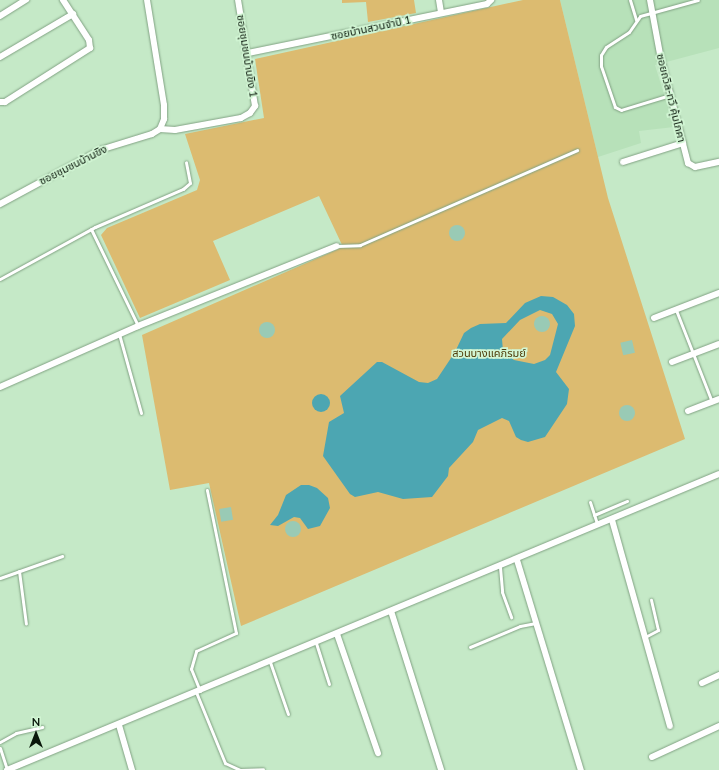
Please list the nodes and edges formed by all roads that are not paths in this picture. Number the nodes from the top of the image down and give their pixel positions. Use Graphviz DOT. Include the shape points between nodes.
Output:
graph roads {
  1 [pos="26,0"];
  2 [pos="63,0"];
  3 [pos="147,0"];
  4 [pos="238,0"];
  5 [pos="439,0"];
  6 [pos="491,0"];
  7 [pos="630,0"];
  8 [pos="650,0"];
  9 [pos="698,0"];
  10 [pos="652,12"];
  11 [pos="441,13"];
  12 [pos="73,14"];
  13 [pos="0,16"];
  14 [pos="636,20"];
  15 [pos="248,53"];
  16 [pos="0,57"];
  17 [pos="670,95"];
  18 [pos="0,102"];
  19 [pos="160,129"];
  20 [pos="683,143"];
  21 [pos="577,150"];
  22 [pos="186,162"];
  23 [pos="623,162"];
  24 [pos="719,162"];
  25 [pos="0,204"];
  26 [pos="91,229"];
  27 [pos="337,246"];
  28 [pos="0,279"];
  29 [pos="719,294"];
  30 [pos="676,310"];
  31 [pos="654,318"];
  32 [pos="138,326"];
  33 [pos="119,334"];
  34 [pos="719,344"];
  35 [pos="693,354"];
  36 [pos="672,362"];
  37 [pos="0,387"];
  38 [pos="719,399"];
  39 [pos="712,402"];
  40 [pos="688,411"];
  41 [pos="140,413"];
  42 [pos="719,474"];
  43 [pos="207,490"];
  44 [pos="627,501"];
  45 [pos="590,502"];
  46 [pos="594,515"];
  47 [pos="612,520"];
  48 [pos="598,526"];
  49 [pos="62,556"];
  50 [pos="517,560"];
  51 [pos="500,566"];
  52 [pos="19,571"];
  53 [pos="0,578"];
  54 [pos="651,600"];
  55 [pos="391,611"];
  56 [pos="511,617"];
  57 [pos="536,622"];
  58 [pos="26,624"];
  59 [pos="337,634"];
  60 [pos="645,637"];
  61 [pos="316,643"];
  62 [pos="470,647"];
  63 [pos="270,662"];
  64 [pos="719,675"];
  65 [pos="702,683"];
  66 [pos="329,684"];
  67 [pos="198,692"];
  68 [pos="288,714"];
  69 [pos="119,725"];
  70 [pos="670,726"];
  71 [pos="719,726"];
  72 [pos="42,727"];
  73 [pos="0,742"];
  74 [pos="0,748"];
  75 [pos="378,753"];
  76 [pos="652,757"];
  77 [pos="263,769"];
  78 [pos="7,770"];
  79 [pos="132,770"];
  80 [pos="441,770"];
  81 [pos="581,770"];
  1 -- 13 [label="street"];
  2 -- 12 [label="street"];
  3 -- 19 [label="street" via="164,105 164,119"];
  4 -- 15 [label="street, ซอยชุมชนบ้านขิง 1"];
  5 -- 11 [label="street"];
  6 -- 11 [label="street, ซอยบ้านสวนจำปี 1" via="487,4"];
  7 -- 14 [label="lane"];
  8 -- 10 [label="street, ซอยถวิล-ทวี คุ้มโภคา"];
  9 -- 10 [label="lane"];
  10 -- 14 [label="lane"];
  10 -- 17 [label="street, ซอยถวิล-ทวี คุ้มโภคา"];
  11 -- 15 [label="street, ซอยบ้านสวนจำปี 1"];
  12 -- 16 [label="street"];
  12 -- 18 [label="street" via="89,40 90,48 5,102"];
  14 -- 17 [label="lane" via="629,32 606,47 601,55 601,66 615,107 629,110"];
  15 -- 19 [label="street, ซอยชุมชนบ้านขิง 1" via="255,106 250,113 241,118 175,130"];
  17 -- 20 [label="street, ซอยถวิล-ทวี คุ้มโภคา"];
  19 -- 25 [label="street, ซอยชุมชนบ้านขิง" via="152,134 100,150"];
  20 -- 23 [label="street"];
  20 -- 24 [label="street, ซอยถวิล-ทวี คุ้มโภคา" via="688,163 695,167"];
  21 -- 27 [label="lane" via="360,245"];
  22 -- 26 [label="lane" via="190,183 183,189"];
  26 -- 28 [label="lane"];
  26 -- 32 [label="lane"];
  27 -- 32 [label="street"];
  29 -- 30 [label="street"];
  30 -- 31 [label="street"];
  30 -- 35 [label="lane"];
  32 -- 33 [label="street"];
  33 -- 37 [label="street"];
  33 -- 41 [label="lane"];
  34 -- 35 [label="street"];
  35 -- 36 [label="street"];
  35 -- 39 [label="lane"];
  38 -- 39 [label="street"];
  39 -- 40 [label="street"];
  42 -- 47 [label="street"];
  43 -- 67 [label="lane" via="236,633 196,651 191,669"];
  44 -- 46 [label="lane"];
  45 -- 46 [label="lane"];
  46 -- 48 [label="lane"];
  47 -- 48 [label="street"];
  47 -- 60 [label="street"];
  48 -- 50 [label="street"];
  49 -- 52 [label="lane"];
  50 -- 51 [label="street"];
  50 -- 57 [label="street"];
  51 -- 55 [label="street"];
  51 -- 56 [label="lane" via="502,592"];
  52 -- 53 [label="lane"];
  52 -- 58 [label="lane"];
  54 -- 60 [label="lane" via="658,630"];
  55 -- 59 [label="street"];
  55 -- 80 [label="street"];
  57 -- 62 [label="lane"];
  57 -- 81 [label="street"];
  59 -- 61 [label="street"];
  59 -- 75 [label="street"];
  60 -- 70 [label="street"];
  61 -- 63 [label="street"];
  61 -- 66 [label="lane"];
  63 -- 67 [label="street"];
  63 -- 68 [label="lane"];
  64 -- 65 [label="street"];
  67 -- 69 [label="street"];
  67 -- 77 [label="lane" via="225,763 240,770"];
  69 -- 78 [label="street"];
  69 -- 79 [label="street"];
  71 -- 76 [label="street"];
  72 -- 73 [label="lane" via="16,733"];
  74 -- 78 [label="lane"];
}
